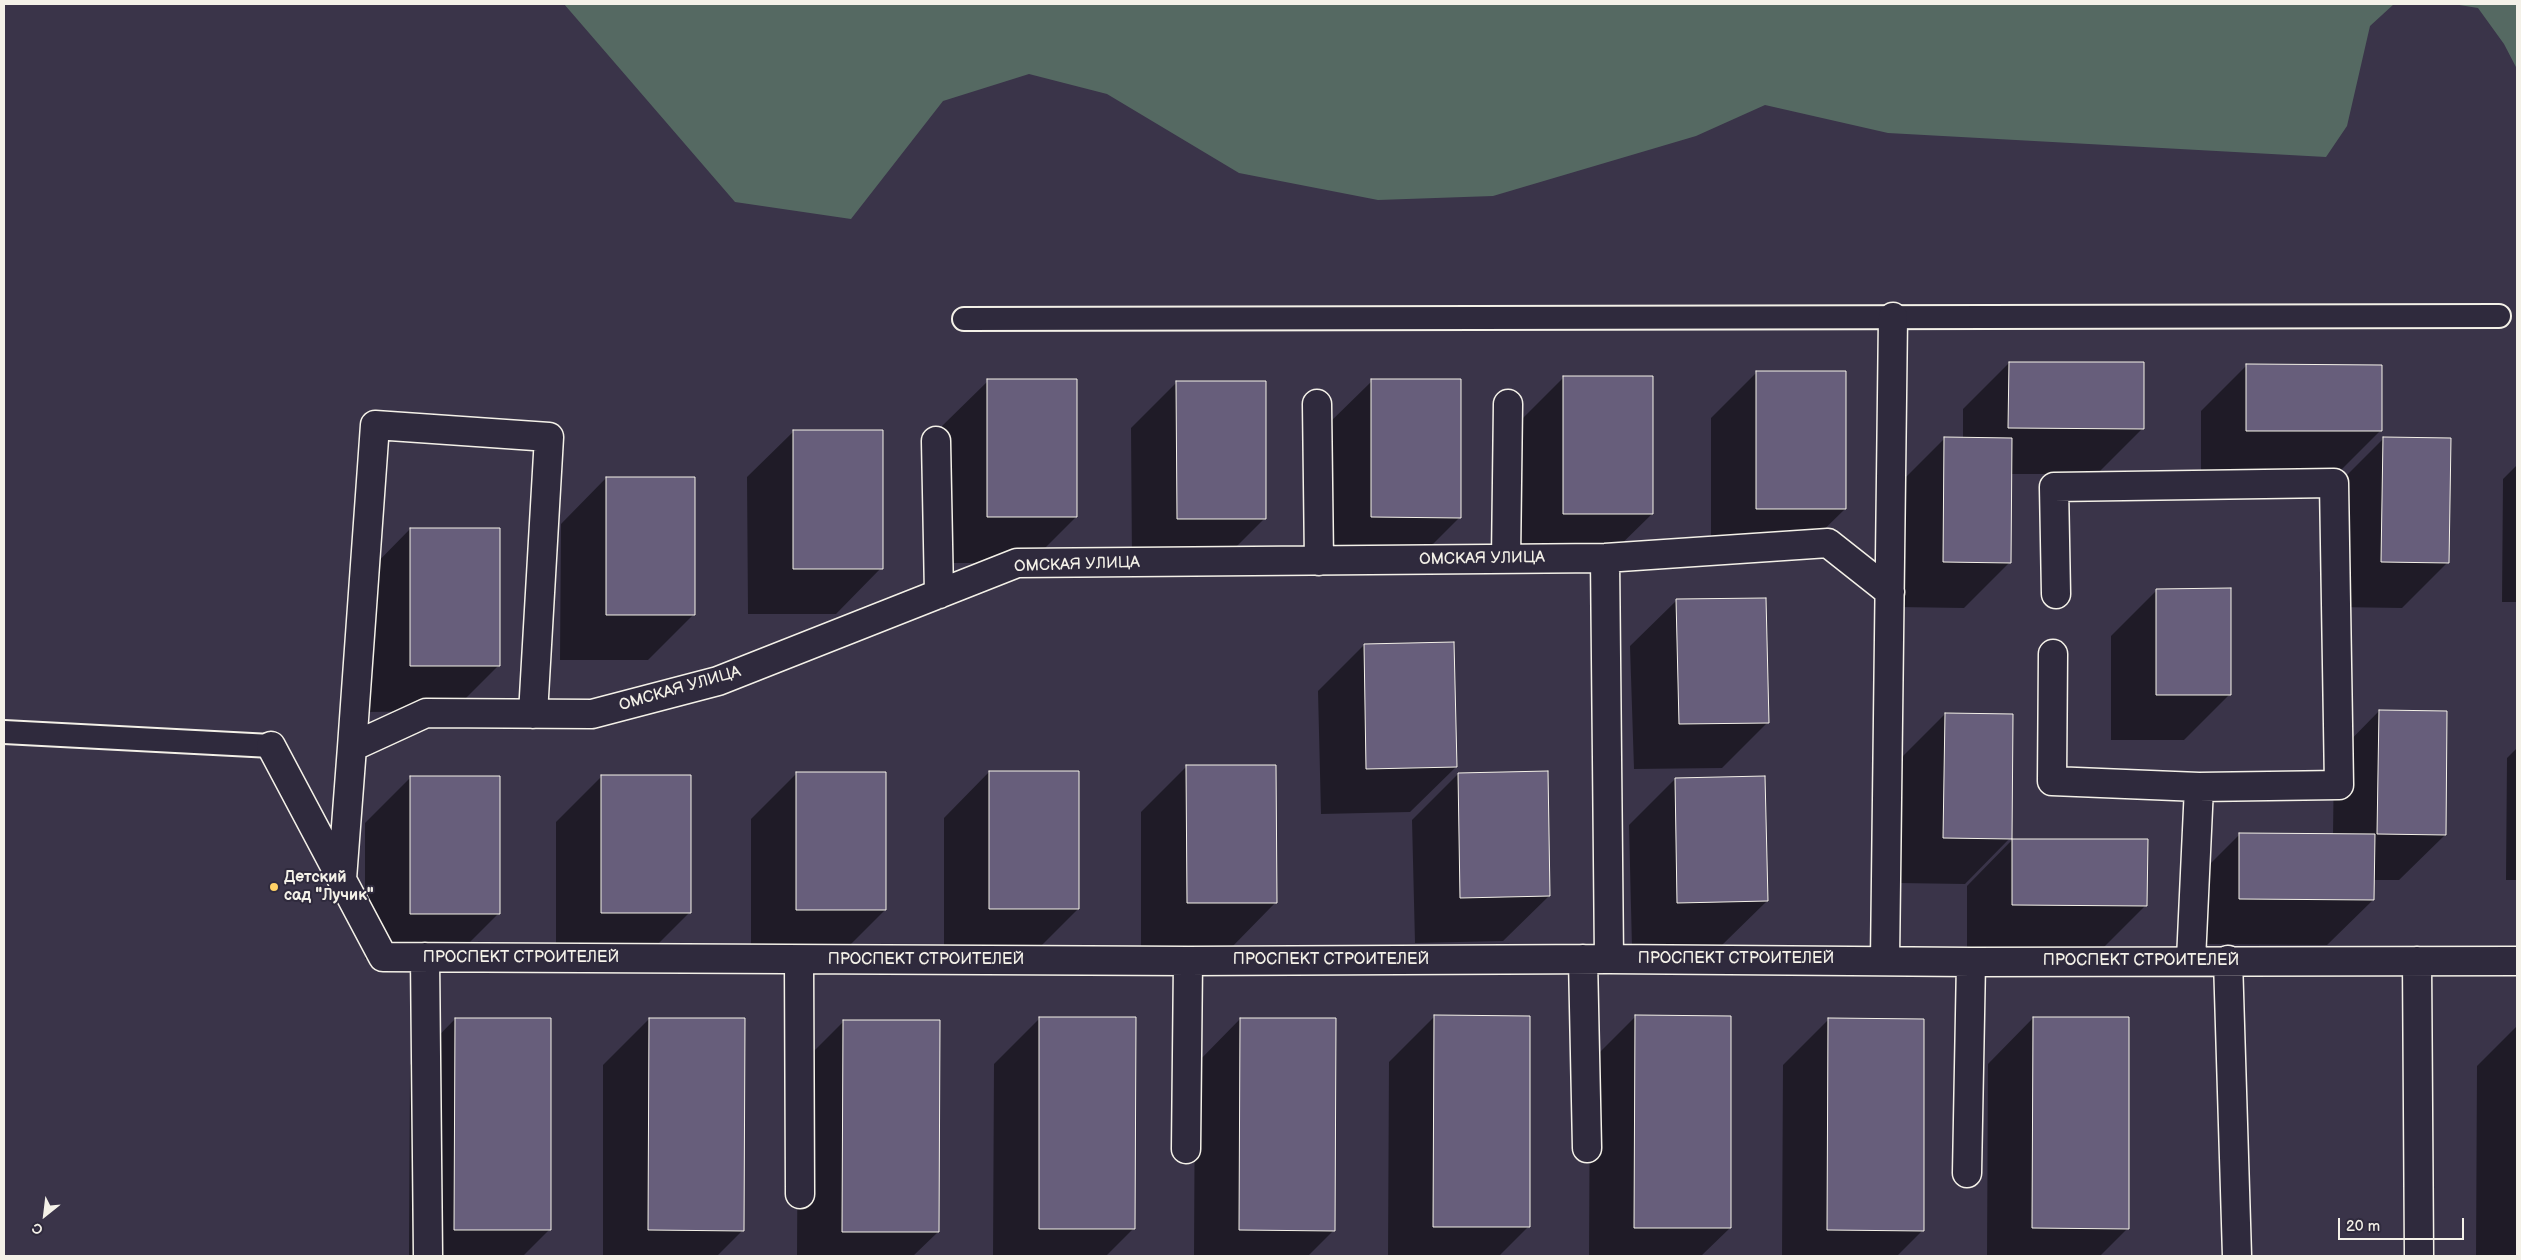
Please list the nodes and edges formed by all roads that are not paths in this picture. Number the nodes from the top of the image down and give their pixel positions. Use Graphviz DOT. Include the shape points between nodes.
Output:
graph roads {
  1 [pos="2498,316"];
  2 [pos="1894,317"];
  3 [pos="964,319"];
  4 [pos="1316,404"];
  5 [pos="1508,404"];
  6 [pos="936,441"];
  7 [pos="1605,558"];
  8 [pos="1506,559"];
  9 [pos="1319,561"];
  10 [pos="1890,592"];
  11 [pos="939,594"];
  12 [pos="2056,594"];
  13 [pos="2053,654"];
  14 [pos="533,714"];
  15 [pos="4,732"];
  16 [pos="271,746"];
  17 [pos="352,747"];
  18 [pos="2199,787"];
  19 [pos="342,879"];
  20 [pos="425,957"];
  21 [pos="1596,959"];
  22 [pos="799,960"];
  23 [pos="1885,960"];
  24 [pos="2190,960"];
  25 [pos="2228,960"];
  26 [pos="1188,961"];
  27 [pos="2417,961"];
  28 [pos="2517,961"];
  29 [pos="1971,962"];
  30 [pos="1186,1148"];
  31 [pos="1587,1148"];
  32 [pos="1967,1173"];
  33 [pos="800,1194"];
  34 [pos="428,1256"];
  35 [pos="2237,1256"];
  36 [pos="2420,1256"];
  1 -- 2 [label="lane"];
  2 -- 3 [label="lane"];
  2 -- 10 [label="street"];
  4 -- 9 [label="street"];
  5 -- 8 [label="street"];
  6 -- 11 [label="street"];
  7 -- 8 [label="street, ОМСКАЯ УЛИЦА"];
  7 -- 10 [label="street, ОМСКАЯ УЛИЦА" via="1828,543"];
  7 -- 21 [label="street"];
  8 -- 9 [label="street, ОМСКАЯ УЛИЦА"];
  9 -- 11 [label="street, ОМСКАЯ УЛИЦА" via="1016,563"];
  10 -- 23 [label="street"];
  11 -- 14 [label="street, ОМСКАЯ УЛИЦА" via="718,681 592,714"];
  12 -- 18 [label="street" via="2054,487 2334,484 2339,785"];
  13 -- 18 [label="street" via="2052,781"];
  14 -- 17 [label="street, ОМСКАЯ УЛИЦА" via="426,713"];
  14 -- 17 [label="street" via="549,437 375,425"];
  15 -- 16 [label="lane"];
  16 -- 19 [label="street, ПРОСПЕКТ СТРОИТЕЛЕЙ"];
  17 -- 19 [label="street"];
  18 -- 24 [label="street"];
  19 -- 20 [label="street, ПРОСПЕКТ СТРОИТЕЛЕЙ" via="384,957"];
  20 -- 22 [label="street, ПРОСПЕКТ СТРОИТЕЛЕЙ"];
  20 -- 34 [label="street"];
  21 -- 23 [label="street, ПРОСПЕКТ СТРОИТЕЛЕЙ"];
  21 -- 26 [label="street, ПРОСПЕКТ СТРОИТЕЛЕЙ"];
  21 -- 31 [label="street"];
  22 -- 26 [label="street, ПРОСПЕКТ СТРОИТЕЛЕЙ"];
  22 -- 33 [label="street"];
  23 -- 29 [label="street, ПРОСПЕКТ СТРОИТЕЛЕЙ"];
  24 -- 25 [label="street, ПРОСПЕКТ СТРОИТЕЛЕЙ"];
  24 -- 29 [label="street, ПРОСПЕКТ СТРОИТЕЛЕЙ"];
  25 -- 27 [label="street, ПРОСПЕКТ СТРОИТЕЛЕЙ"];
  25 -- 35 [label="street"];
  26 -- 30 [label="street"];
  27 -- 28 [label="street, ПРОСПЕКТ СТРОИТЕЛЕЙ"];
  27 -- 36 [label="street"];
  29 -- 32 [label="street"];
}
